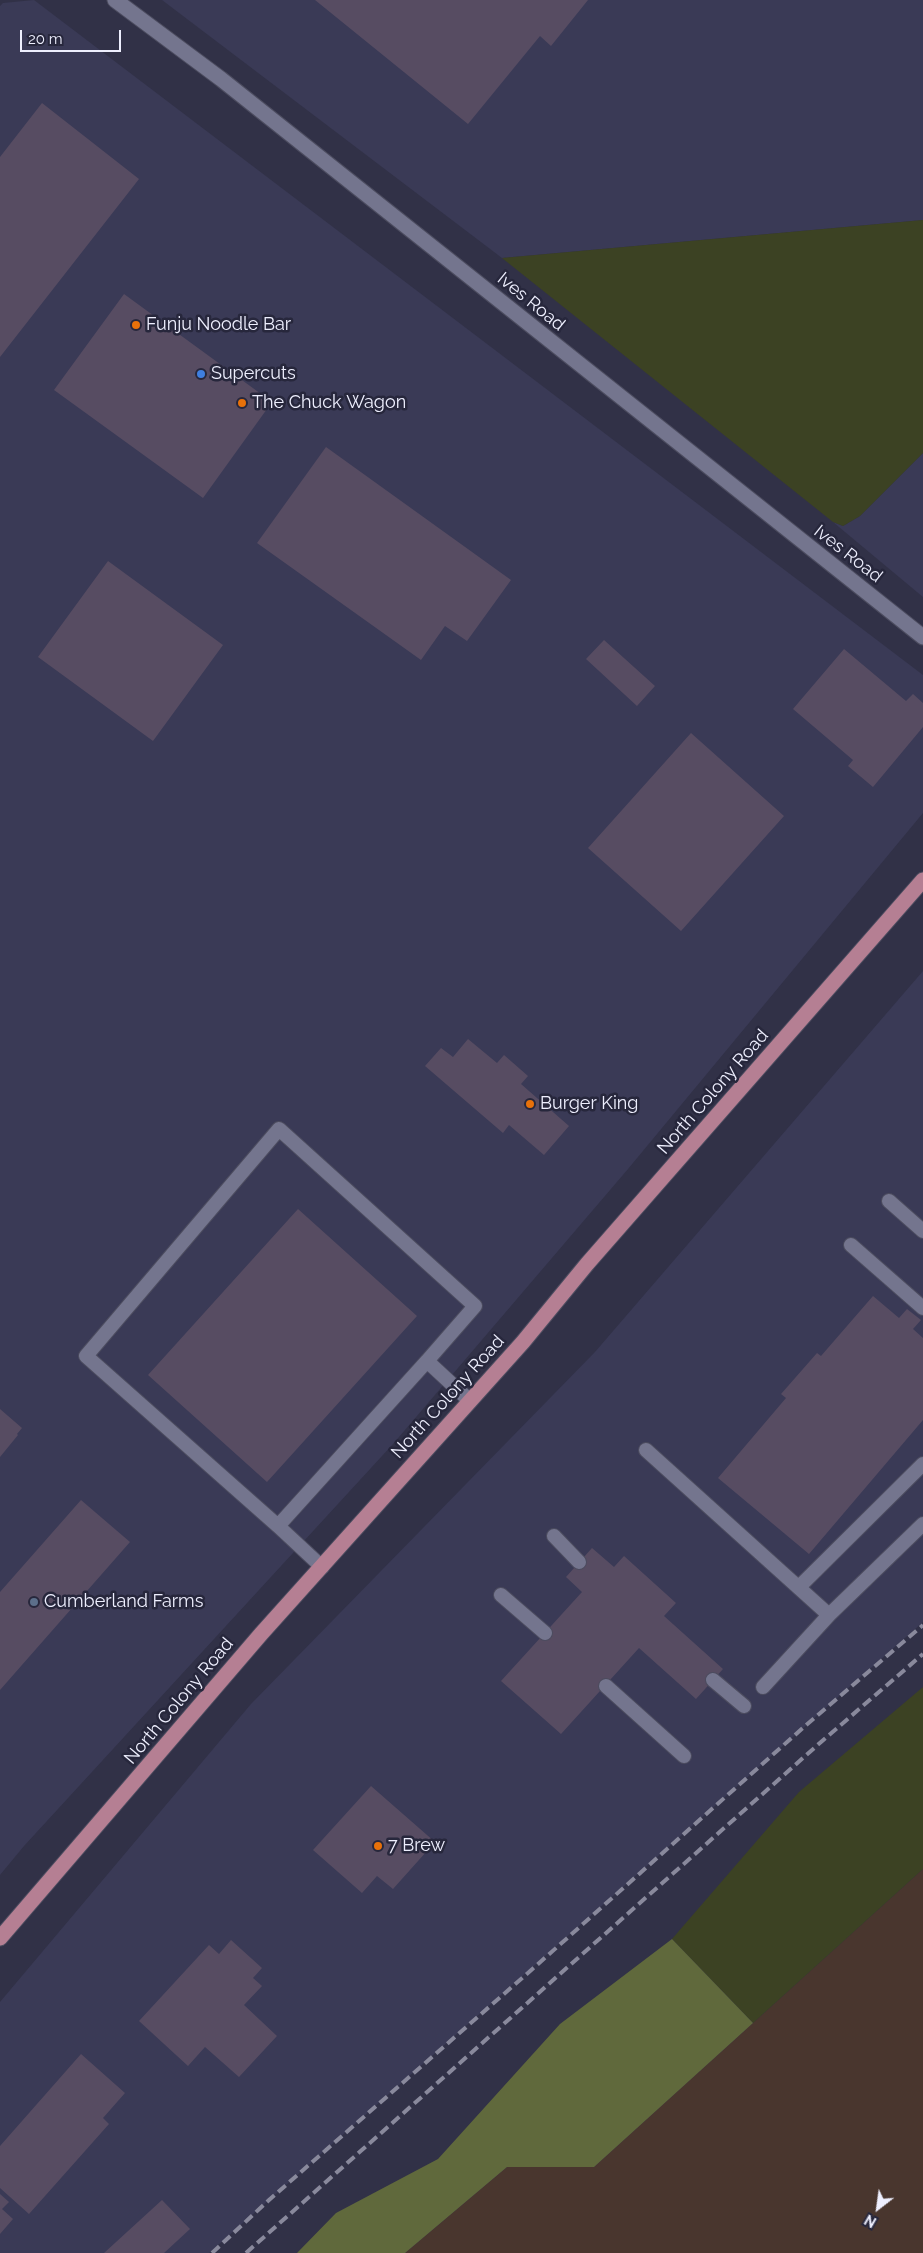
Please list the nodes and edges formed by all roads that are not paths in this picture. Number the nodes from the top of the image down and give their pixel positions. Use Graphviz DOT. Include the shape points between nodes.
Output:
graph roads {
  1 [pos="114,0"];
  2 [pos="923,637"];
  3 [pos="923,880"];
  4 [pos="889,1201"];
  5 [pos="923,1231"];
  6 [pos="851,1246"];
  7 [pos="923,1308"];
  8 [pos="427,1362"];
  9 [pos="469,1400"];
  10 [pos="646,1450"];
  11 [pos="923,1464"];
  12 [pos="923,1524"];
  13 [pos="278,1526"];
  14 [pos="554,1536"];
  15 [pos="579,1562"];
  16 [pos="322,1567"];
  17 [pos="799,1586"];
  18 [pos="501,1595"];
  19 [pos="829,1616"];
  20 [pos="545,1632"];
  21 [pos="714,1680"];
  22 [pos="606,1686"];
  23 [pos="763,1687"];
  24 [pos="744,1706"];
  25 [pos="684,1756"];
  26 [pos="0,1938"];
  1 -- 2 [label="street, Ives Road" via="221,79"];
  3 -- 9 [label="main road, North Colony Road" via="587,1264 523,1342"];
  4 -- 5 [label="lane"];
  6 -- 7 [label="lane"];
  8 -- 9 [label="lane"];
  8 -- 13 [label="lane"];
  8 -- 13 [label="lane" via="475,1306 279,1130 86,1356"];
  9 -- 16 [label="main road, North Colony Road"];
  10 -- 17 [label="lane"];
  11 -- 17 [label="lane"];
  12 -- 19 [label="lane"];
  13 -- 16 [label="lane"];
  14 -- 15 [label="lane"];
  16 -- 26 [label="main road, North Colony Road"];
  17 -- 19 [label="lane"];
  18 -- 20 [label="lane"];
  19 -- 23 [label="lane"];
  21 -- 24 [label="lane"];
  22 -- 25 [label="lane"];
}
